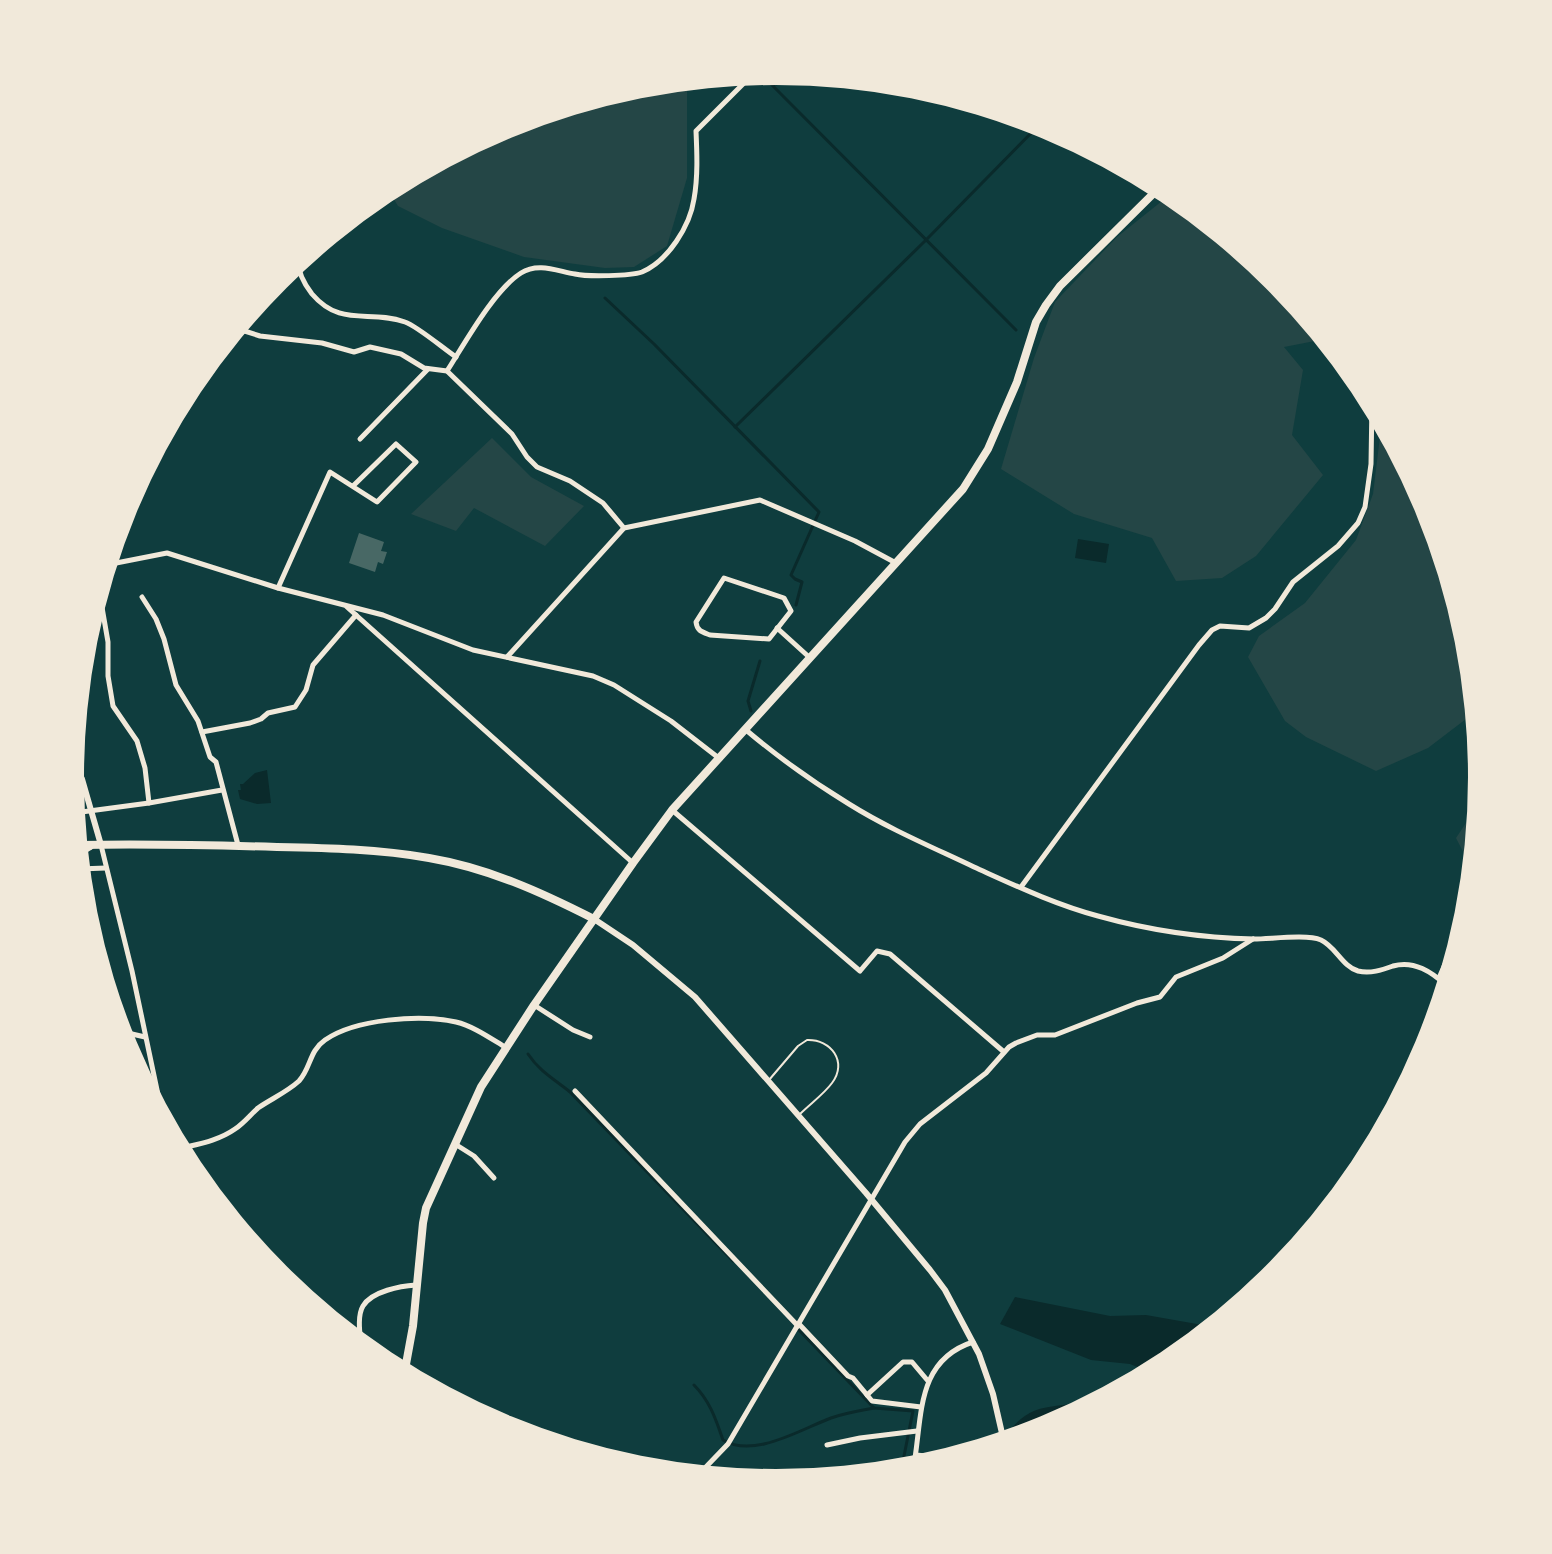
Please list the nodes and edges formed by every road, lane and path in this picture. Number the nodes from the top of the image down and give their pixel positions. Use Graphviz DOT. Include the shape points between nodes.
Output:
graph roads {
  1 [pos="741,86"];
  2 [pos="1151,196"];
  3 [pos="301,275"];
  4 [pos="247,332"];
  5 [pos="456,357"];
  6 [pos="428,369"];
  7 [pos="447,371"];
  8 [pos="1372,426"];
  9 [pos="360,439"];
  10 [pos="353,486"];
  11 [pos="624,528"];
  12 [pos="119,562"];
  13 [pos="896,563"];
  14 [pos="278,588"];
  15 [pos="142,597"];
  16 [pos="346,606"];
  17 [pos="356,615"];
  18 [pos="104,616"];
  19 [pos="777,628"];
  20 [pos="507,657"];
  21 [pos="809,657"];
  22 [pos="745,729"];
  23 [pos="202,732"];
  24 [pos="720,759"];
  25 [pos="84,786"];
  26 [pos="222,790"];
  27 [pos="149,803"];
  28 [pos="672,810"];
  29 [pos="92,811"];
  30 [pos="85,812"];
  31 [pos="88,845"];
  32 [pos="98,845"];
  33 [pos="238,846"];
  34 [pos="88,850"];
  35 [pos="633,863"];
  36 [pos="106,868"];
  37 [pos="90,869"];
  38 [pos="1021,887"];
  39 [pos="594,919"];
  40 [pos="1253,939"];
  41 [pos="1438,977"];
  42 [pos="534,1005"];
  43 [pos="134,1034"];
  44 [pos="146,1037"];
  45 [pos="590,1037"];
  46 [pos="505,1047"];
  47 [pos="1004,1052"];
  48 [pos="768,1081"];
  49 [pos="156,1085"];
  50 [pos="575,1091"];
  51 [pos="798,1116"];
  52 [pos="455,1143"];
  53 [pos="192,1146"];
  54 [pos="494,1178"];
  55 [pos="872,1200"];
  56 [pos="418,1285"];
  57 [pos="798,1326"];
  58 [pos="360,1330"];
  59 [pos="973,1342"];
  60 [pos="407,1361"];
  61 [pos="928,1381"];
  62 [pos="867,1395"];
  63 [pos="921,1407"];
  64 [pos="1002,1430"];
  65 [pos="917,1431"];
  66 [pos="827,1445"];
  67 [pos="916,1455"];
  68 [pos="709,1466"];
  1 -- 5 [label="street" via="696,131 694,200 686,223 658,262 641,272 614,275 541,267 523,272 499,292"];
  2 -- 13 [label="main road" via="1046,305 972,477"];
  3 -- 5 [label="street" via="306,287 335,313 406,322"];
  4 -- 6 [label="street" via="354,352 370,347 401,354"];
  5 -- 7 [label="street"];
  6 -- 7 [label="street"];
  6 -- 9 [label="street"];
  7 -- 11 [label="street" via="512,434 537,467 603,503"];
  8 -- 38 [label="street" via="1365,507 1358,523 1293,582 1266,618 1249,628 1220,626 1206,637"];
  10 -- 10 [label="street" via="377,502 416,462 396,444"];
  10 -- 14 [label="street" via="330,472"];
  11 -- 13 [label="street" via="760,500"];
  11 -- 20 [label="street"];
  12 -- 14 [label="street" via="167,553"];
  13 -- 21 [label="main road"];
  14 -- 16 [label="street"];
  15 -- 23 [label="street" via="160,629 176,685"];
  16 -- 17 [label="street"];
  16 -- 20 [label="street"];
  17 -- 23 [label="street" via="313,665 295,707"];
  17 -- 35 [label="street"];
  18 -- 27 [label="street" via="113,706 139,744"];
  19 -- 19 [label="street" via="769,639 747,638 710,635 696,628 696,622 724,578 784,598 791,611"];
  19 -- 21 [label="street"];
  20 -- 24 [label="street" via="614,685"];
  21 -- 22 [label="main road"];
  22 -- 24 [label="main road"];
  22 -- 38 [label="street" via="849,805"];
  23 -- 26 [label="street"];
  24 -- 28 [label="main road"];
  25 -- 29 [label="street"];
  26 -- 27 [label="street"];
  26 -- 33 [label="street"];
  27 -- 29 [label="street"];
  28 -- 35 [label="main road"];
  28 -- 47 [label="street" via="860,971 877,951 890,954"];
  29 -- 30 [label="street"];
  29 -- 32 [label="street"];
  31 -- 32 [label="main road"];
  32 -- 33 [label="main road"];
  32 -- 34 [label="street"];
  32 -- 36 [label="street"];
  33 -- 39 [label="main road" via="370,850 431,858 540,891"];
  35 -- 39 [label="main road"];
  36 -- 37 [label="street"];
  36 -- 44 [label="street"];
  38 -- 40 [label="street" via="1098,916 1182,933"];
  39 -- 42 [label="main road"];
  39 -- 48 [label="street" via="695,997"];
  40 -- 41 [label="street" via="1319,939 1360,971 1411,964"];
  40 -- 47 [label="street" via="1176,977 1160,997 1055,1035 1023,1039"];
  42 -- 45 [label="street"];
  42 -- 46 [label="main road"];
  43 -- 44 [label="street"];
  44 -- 49 [label="street"];
  46 -- 52 [label="main road"];
  46 -- 53 [label="street" via="453,1022 357,1025 324,1040 300,1079 237,1128"];
  47 -- 55 [label="street" via="986,1073 920,1124"];
  48 -- 51 [label="street"];
  48 -- 51 [label="lane" via="807,1040 831,1047 837,1075"];
  50 -- 57 [label="street"];
  51 -- 55 [label="street"];
  52 -- 54 [label="street"];
  52 -- 56 [label="main road" via="426,1208"];
  55 -- 57 [label="street"];
  55 -- 59 [label="street" via="945,1290"];
  56 -- 58 [label="street" via="392,1288 363,1305"];
  56 -- 60 [label="main road"];
  57 -- 62 [label="street"];
  57 -- 68 [label="street"];
  59 -- 61 [label="street" via="950,1352"];
  59 -- 64 [label="street"];
  61 -- 62 [label="street" via="912,1362 903,1362"];
  61 -- 63 [label="street"];
  62 -- 63 [label="street" via="872,1401"];
  63 -- 65 [label="street"];
  65 -- 66 [label="street"];
  65 -- 67 [label="street"];
}
